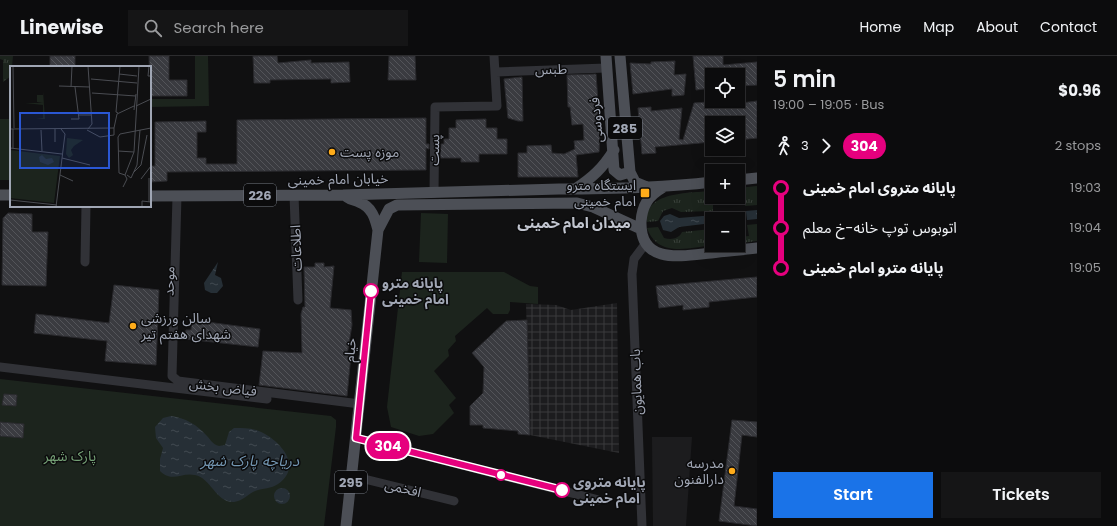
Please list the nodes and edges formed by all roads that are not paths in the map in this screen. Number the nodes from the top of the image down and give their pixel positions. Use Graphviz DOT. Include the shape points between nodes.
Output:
graph roads {
  1 [pos="494,56"];
  2 [pos="606,56"];
  3 [pos="620,56"];
  4 [pos="606,68"];
  5 [pos="620,68"];
  6 [pos="496,72"];
  7 [pos="614,150"];
  8 [pos="630,172"];
  9 [pos="757,178"];
  10 [pos="745,179"];
  11 [pos="705,183"];
  12 [pos="650,188"];
  13 [pos="663,188"];
  14 [pos="575,189"];
  15 [pos="434,193"];
  16 [pos="294,195"];
  17 [pos="343,195"];
  18 [pos="151,196"];
  19 [pos="174,196"];
  20 [pos="86,207"];
  21 [pos="641,229"];
  22 [pos="378,230"];
  23 [pos="646,243"];
  24 [pos="757,248"];
  25 [pos="85,262"];
  26 [pos="298,300"];
  27 [pos="0,367"];
  28 [pos="158,386"];
  29 [pos="360,407"];
  30 [pos="356,438"];
  31 [pos="352,476"];
  32 [pos="454,500"];
  33 [pos="599,500"];
  34 [pos="346,526"];
  35 [pos="642,526"];
  1 -- 6 [label="street"];
  2 -- 4 [label="main road, فردوسی / 285"];
  3 -- 5 [label="main road, فردوسی / 285"];
  4 -- 5 [label="main road"];
  4 -- 6 [label="street, طبس"];
  4 -- 7 [label="main road, فردوسی / 285"];
  5 -- 8 [label="main road, فردوسی / 285"];
  6 -- 15 [label="street, پست" via="497,106 435,107"];
  7 -- 8 [label="main road" via="617,174"];
  7 -- 14 [label="main road, فردوسی / 285" via="604,166"];
  8 -- 12 [label="main road" via="635,182"];
  9 -- 10 [label="main road"];
  11 -- 13 [label="main road"];
  12 -- 13 [label="main road, 226"];
  12 -- 14 [label="main road, 226"];
  13 -- 21 [label="main road" via="646,200 641,213"];
  14 -- 15 [label="main road, خیابان امام خمینی / 226"];
  15 -- 17 [label="main road, خیابان امام خمینی / 226"];
  16 -- 17 [label="main road, خیابان امام خمینی / 226"];
  16 -- 19 [label="main road, خیابان امام خمینی / 226"];
  16 -- 26 [label="street, اطلاعات"];
  17 -- 22 [label="main road, خیام / 295" via="369,208 375,216"];
  18 -- 19 [label="main road, خیابان امام خمینی / 226"];
  19 -- 28 [label="street, موحد" via="166,377"];
  19 -- 29 [label="street, فیاض بخش" via="172,376 178,381"];
  20 -- 25 [label="street"];
  21 -- 22 [label="main road, خیابان امام خمینی" via="593,207 577,203 503,203 397,205 389,209"];
  21 -- 23 [label="main road"];
  22 -- 29 [label="main road, خیام / 295"];
  23 -- 24 [label="main road" via="658,254 676,257"];
  23 -- 35 [label="street, باب همایون" via="634,259 632,274"];
  27 -- 28 [label="street, فیاض بخش"];
  28 -- 29 [label="street, فیاض بخش"];
  29 -- 30 [label="main road, خیام / 295"];
  30 -- 31 [label="main road, خیام / 295"];
  30 -- 33 [label="street"];
  31 -- 32 [label="street, افخمی"];
  31 -- 34 [label="main road, خیام / 295"];
}
